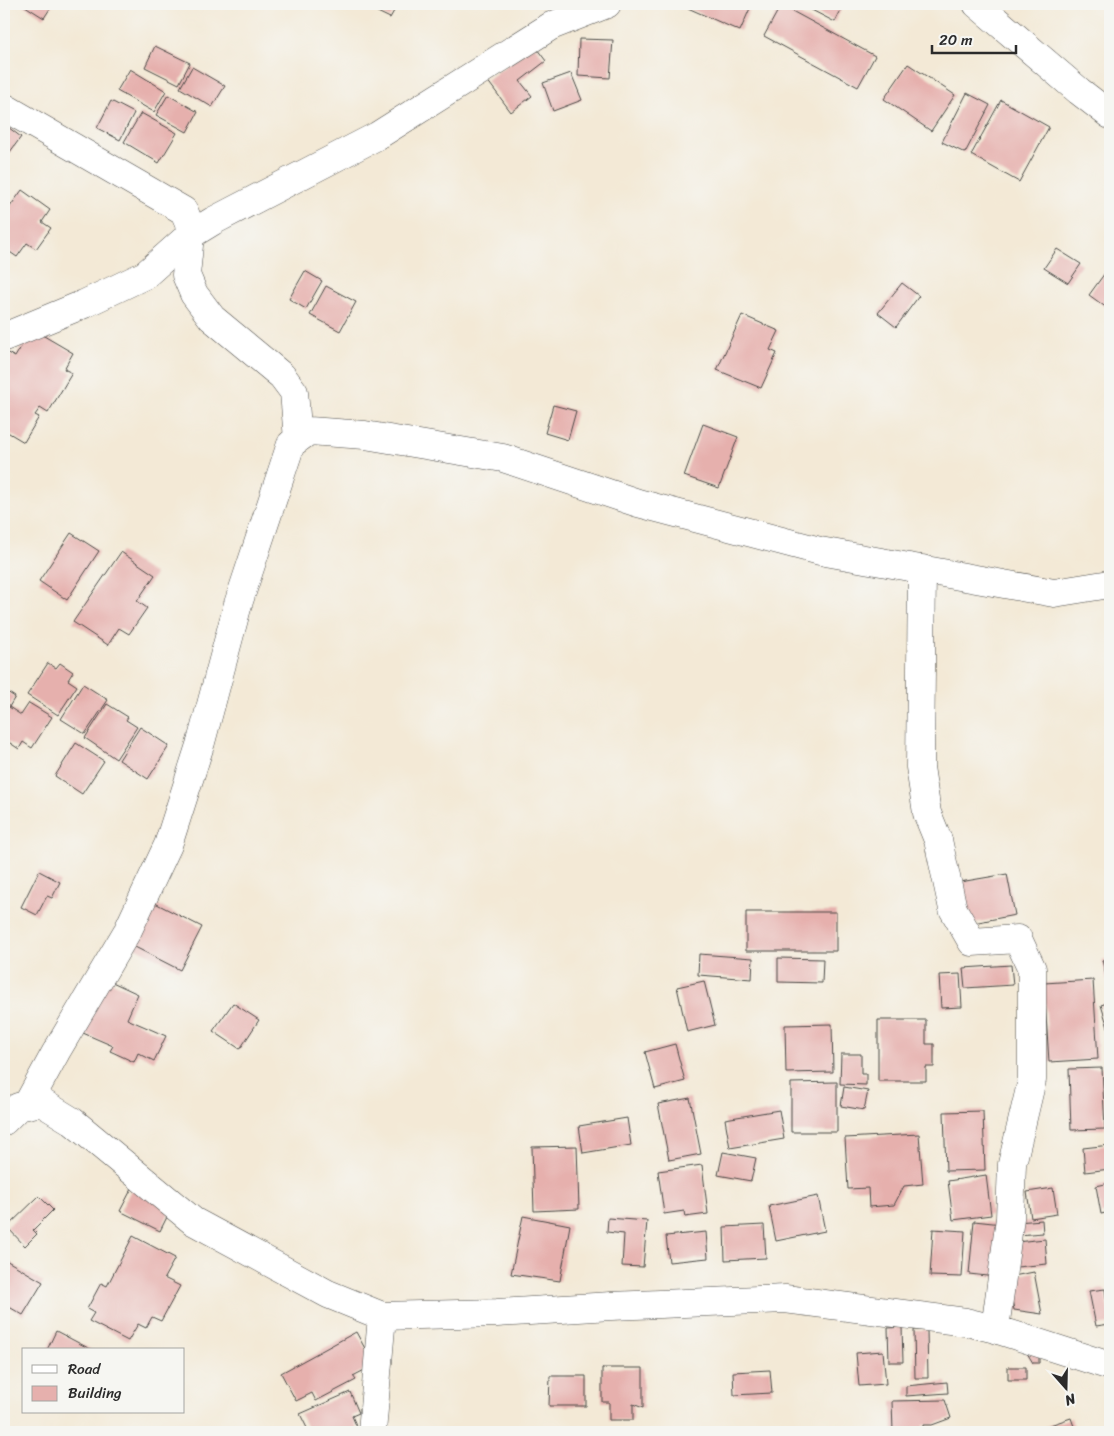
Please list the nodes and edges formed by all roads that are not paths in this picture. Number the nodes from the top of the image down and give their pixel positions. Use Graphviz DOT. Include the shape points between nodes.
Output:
graph roads {
  1 [pos="606,4"];
  2 [pos="977,4"];
  3 [pos="4,107"];
  4 [pos="1110,115"];
  5 [pos="190,234"];
  6 [pos="4,337"];
  7 [pos="298,439"];
  8 [pos="922,569"];
  9 [pos="1110,584"];
  10 [pos="26,1105"];
  11 [pos="4,1120"];
  12 [pos="382,1316"];
  13 [pos="995,1329"];
  14 [pos="1110,1366"];
  15 [pos="372,1432"];
  1 -- 5 [label="street" via="551,26 377,136"];
  2 -- 4 [label="street"];
  3 -- 5 [label="street" via="184,210"];
  5 -- 6 [label="street" via="145,275"];
  5 -- 7 [label="street" via="186,275 194,294 212,318 282,376 294,392"];
  7 -- 8 [label="street" via="310,431 365,435 503,458 638,503 820,550"];
  7 -- 10 [label="street" via="291,444 238,604 201,742 168,845 128,930"];
  8 -- 9 [label="street" via="1054,593"];
  8 -- 13 [label="street" via="920,768 927,813 938,840 953,909 972,942 1018,939 1032,969 1032,1080 1012,1164 1010,1218"];
  10 -- 11 [label="street" via="18,1107"];
  10 -- 12 [label="street" via="41,1102 72,1121 193,1221 328,1294"];
  12 -- 13 [label="street" via="785,1299 966,1322"];
  12 -- 15 [label="street"];
  13 -- 14 [label="street"];
}
